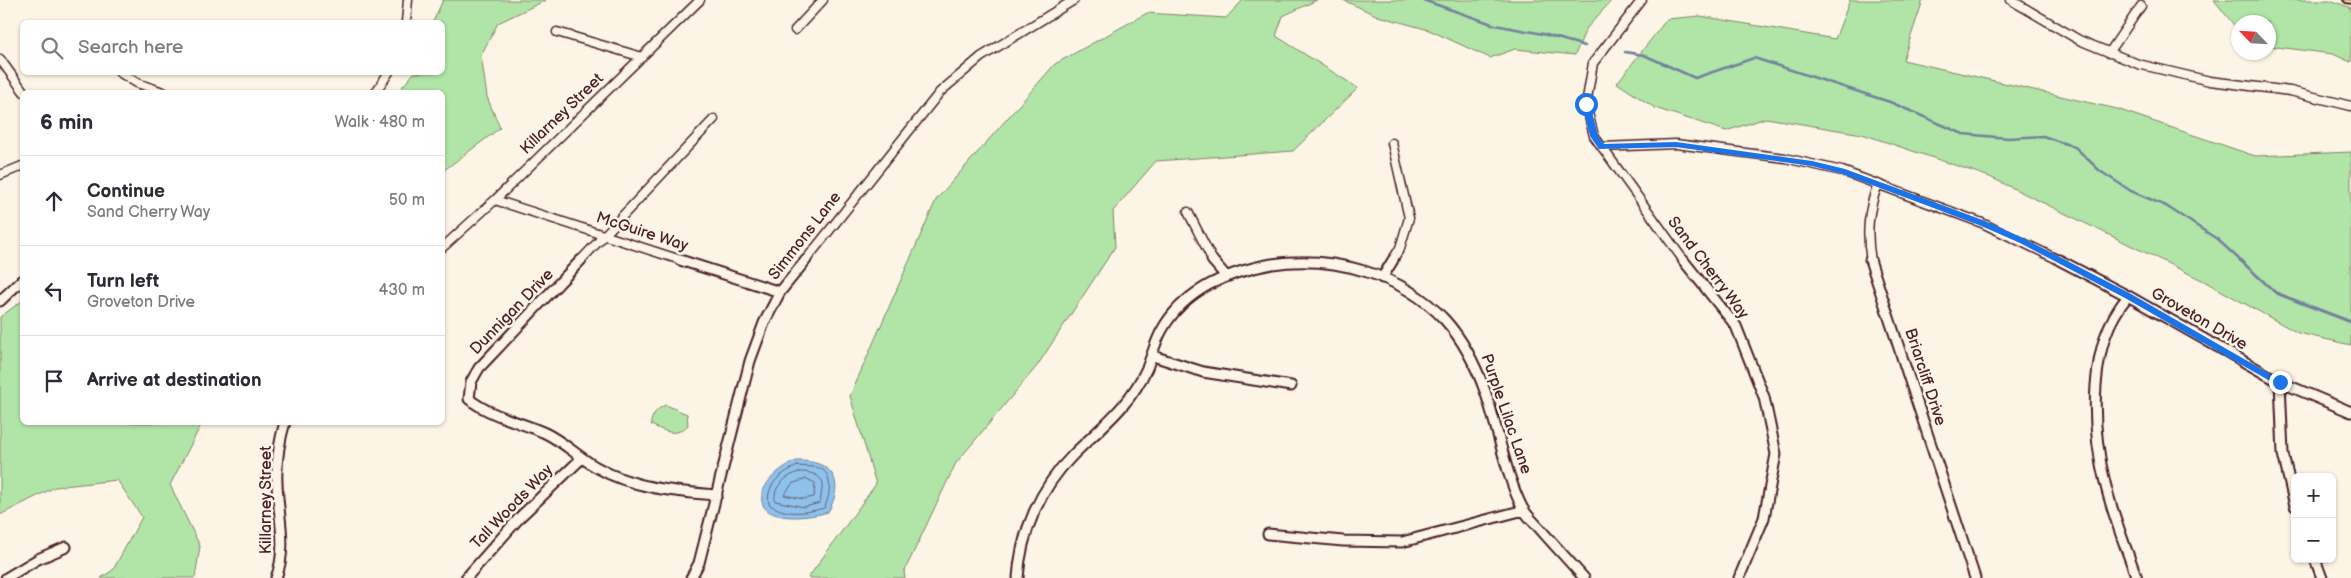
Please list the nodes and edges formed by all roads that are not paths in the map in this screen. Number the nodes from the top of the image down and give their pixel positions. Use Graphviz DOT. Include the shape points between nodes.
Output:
graph roads {
  1 [pos="408,0"];
  2 [pos="700,0"];
  3 [pos="823,0"];
  4 [pos="1074,0"];
  5 [pos="1642,0"];
  6 [pos="2011,0"];
  7 [pos="2141,6"];
  8 [pos="406,20"];
  9 [pos="795,30"];
  10 [pos="557,32"];
  11 [pos="2109,53"];
  12 [pos="642,57"];
  13 [pos="0,59"];
  14 [pos="124,75"];
  15 [pos="387,75"];
  16 [pos="23,90"];
  17 [pos="157,90"];
  18 [pos="377,90"];
  19 [pos="2351,106"];
  20 [pos="714,119"];
  21 [pos="1392,143"];
  22 [pos="1602,147"];
  23 [pos="20,167"];
  24 [pos="0,175"];
  25 [pos="1878,184"];
  26 [pos="495,200"];
  27 [pos="1188,212"];
  28 [pos="606,236"];
  29 [pos="445,245"];
  30 [pos="1225,275"];
  31 [pos="1382,278"];
  32 [pos="20,282"];
  33 [pos="780,292"];
  34 [pos="2128,296"];
  35 [pos="0,301"];
  36 [pos="1153,356"];
  37 [pos="2280,382"];
  38 [pos="1291,386"];
  39 [pos="2351,412"];
  40 [pos="284,425"];
  41 [pos="581,459"];
  42 [pos="2291,489"];
  43 [pos="717,495"];
  44 [pos="1524,510"];
  45 [pos="1268,534"];
  46 [pos="66,547"];
  47 [pos="2316,563"];
  48 [pos="6,578"];
  49 [pos="276,578"];
  50 [pos="466,578"];
  51 [pos="691,578"];
  52 [pos="1018,578"];
  53 [pos="1584,578"];
  54 [pos="1739,578"];
  55 [pos="1975,578"];
  56 [pos="2137,578"];
  57 [pos="2322,578"];
  1 -- 8 [label="street"];
  2 -- 12 [label="street, Killarney Street"];
  3 -- 9 [label="street"];
  4 -- 33 [label="street, Simmons Lane" via="980,57 940,92"];
  5 -- 22 [label="street, Sand Cherry Way" via="1593,63 1586,104 1594,136"];
  6 -- 11 [label="street" via="2079,40"];
  7 -- 11 [label="street"];
  10 -- 12 [label="street"];
  11 -- 19 [label="street" via="2172,73 2290,91"];
  12 -- 26 [label="street, Killarney Street"];
  13 -- 16 [label="street"];
  14 -- 17 [label="street"];
  15 -- 18 [label="street"];
  20 -- 28 [label="street, Dunnigan Drive"];
  21 -- 31 [label="street" via="1409,218 1400,248"];
  22 -- 25 [label="street, Groveton Drive" via="1676,144 1775,157 1828,167"];
  22 -- 54 [label="street, Sand Cherry Way" via="1672,246 1736,326 1764,397 1776,454 1764,518"];
  23 -- 24 [label="street"];
  25 -- 34 [label="street, Groveton Drive" via="1990,226"];
  25 -- 55 [label="street, Briarcliff Drive" via="1868,216 1866,241 1873,272"];
  26 -- 28 [label="street, McGuire Way"];
  26 -- 29 [label="street, Killarney Street"];
  27 -- 30 [label="street" via="1209,256"];
  28 -- 33 [label="street, McGuire Way"];
  28 -- 41 [label="street, Dunnigan Drive" via="487,359 471,378 468,390 469,399 474,403 558,439"];
  30 -- 31 [label="street, Purple Lilac Lane" via="1245,268 1319,262"];
  30 -- 36 [label="street, Purple Lilac Lane" via="1190,297 1173,314 1162,330"];
  31 -- 44 [label="street, Purple Lilac Lane" via="1420,295 1455,332 1472,358"];
  32 -- 35 [label="street"];
  33 -- 43 [label="street, Simmons Lane" via="764,322 750,361"];
  34 -- 37 [label="street, Groveton Drive"];
  34 -- 56 [label="street" via="2112,315 2103,337 2094,399 2094,436 2100,476"];
  36 -- 38 [label="street" via="1171,364 1214,374"];
  36 -- 52 [label="street, Purple Lilac Lane" via="1125,405 1065,463 1044,493 1028,527 1018,561"];
  37 -- 39 [label="street, Groveton Drive"];
  37 -- 42 [label="street" via="2283,454"];
  40 -- 49 [label="street, Killarney Street" via="277,455 277,490 283,528 282,556"];
  41 -- 43 [label="street, Dunnigan Drive" via="609,474 648,487"];
  41 -- 50 [label="street, Tall Woods Way" via="503,533"];
  43 -- 51 [label="street, Simmons Lane" via="699,563"];
  44 -- 45 [label="street" via="1402,542 1343,541"];
  44 -- 53 [label="street, Purple Lilac Lane"];
  46 -- 48 [label="street"];
  47 -- 57 [label="street"];
}
